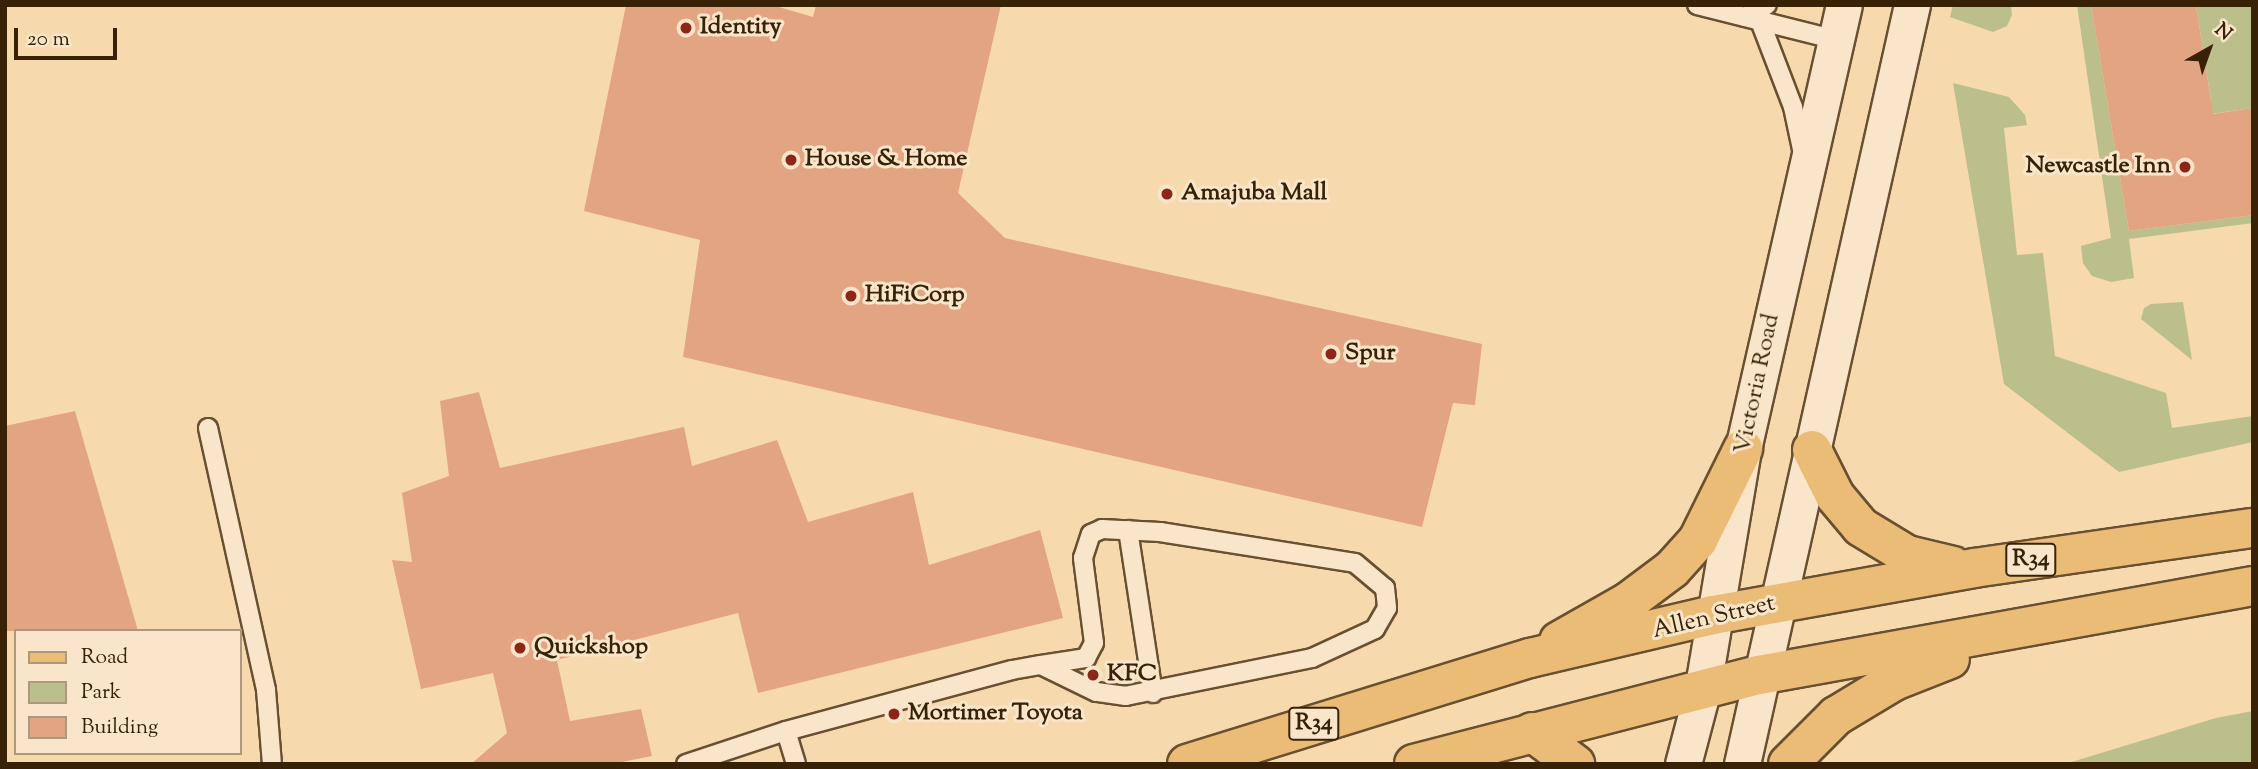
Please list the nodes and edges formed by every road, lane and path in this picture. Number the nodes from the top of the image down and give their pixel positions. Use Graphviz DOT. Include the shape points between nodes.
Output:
graph roads {
  1 [pos="1697,5"];
  2 [pos="1844,5"];
  3 [pos="1912,5"];
  4 [pos="1757,15"];
  5 [pos="1836,40"];
  6 [pos="1806,171"];
  7 [pos="208,428"];
  8 [pos="1743,449"];
  9 [pos="1812,450"];
  10 [pos="2253,528"];
  11 [pos="1128,530"];
  12 [pos="1974,568"];
  13 [pos="2253,586"];
  14 [pos="1777,603"];
  15 [pos="1713,615"];
  16 [pos="2024,629"];
  17 [pos="1530,658"];
  18 [pos="1041,665"];
  19 [pos="1759,675"];
  20 [pos="1153,692"];
  21 [pos="1702,692"];
  22 [pos="786,731"];
  23 [pos="1532,732"];
  24 [pos="272,764"];
  25 [pos="686,764"];
  26 [pos="796,764"];
  27 [pos="1187,764"];
  28 [pos="1414,764"];
  29 [pos="1575,764"];
  30 [pos="1683,764"];
  31 [pos="1742,764"];
  32 [pos="1788,764"];
  1 -- 4 [label="lane"];
  2 -- 5 [label="street, Victoria Road"];
  3 -- 9 [label="street"];
  4 -- 5 [label="lane"];
  4 -- 6 [label="lane" via="1793,107"];
  5 -- 6 [label="street, Victoria Road"];
  6 -- 8 [label="street, Victoria Road"];
  7 -- 24 [label="lane" via="266,690"];
  8 -- 15 [label="street, Victoria Road"];
  8 -- 17 [label="main road" via="1698,540 1672,569 1628,602"];
  9 -- 12 [label="main road" via="1835,496 1861,527 1907,555"];
  9 -- 14 [label="street"];
  10 -- 12 [label="main road, Allen Street / R34"];
  11 -- 18 [label="lane" via="1102,529 1086,543 1092,651 1086,658"];
  11 -- 20 [label="lane"];
  11 -- 20 [label="lane" via="1355,563 1385,588 1387,608 1375,629 1312,658"];
  12 -- 14 [label="main road, Allen Street / R34"];
  13 -- 16 [label="main road" via="2112,608"];
  14 -- 15 [label="main road, Allen Street / R34"];
  14 -- 19 [label="street"];
  15 -- 17 [label="main road, Allen Street / R34"];
  15 -- 21 [label="street, Victoria Road"];
  16 -- 19 [label="main road"];
  16 -- 32 [label="main road" via="1894,681 1836,716"];
  17 -- 27 [label="main road, Allen Street / R34"];
  18 -- 20 [label="lane" via="1096,692"];
  18 -- 22 [label="lane"];
  19 -- 21 [label="main road"];
  19 -- 31 [label="street"];
  21 -- 23 [label="main road"];
  21 -- 30 [label="street, Victoria Road"];
  22 -- 25 [label="lane"];
  22 -- 26 [label="lane"];
  23 -- 28 [label="main road"];
  23 -- 29 [label="main road"];
}
